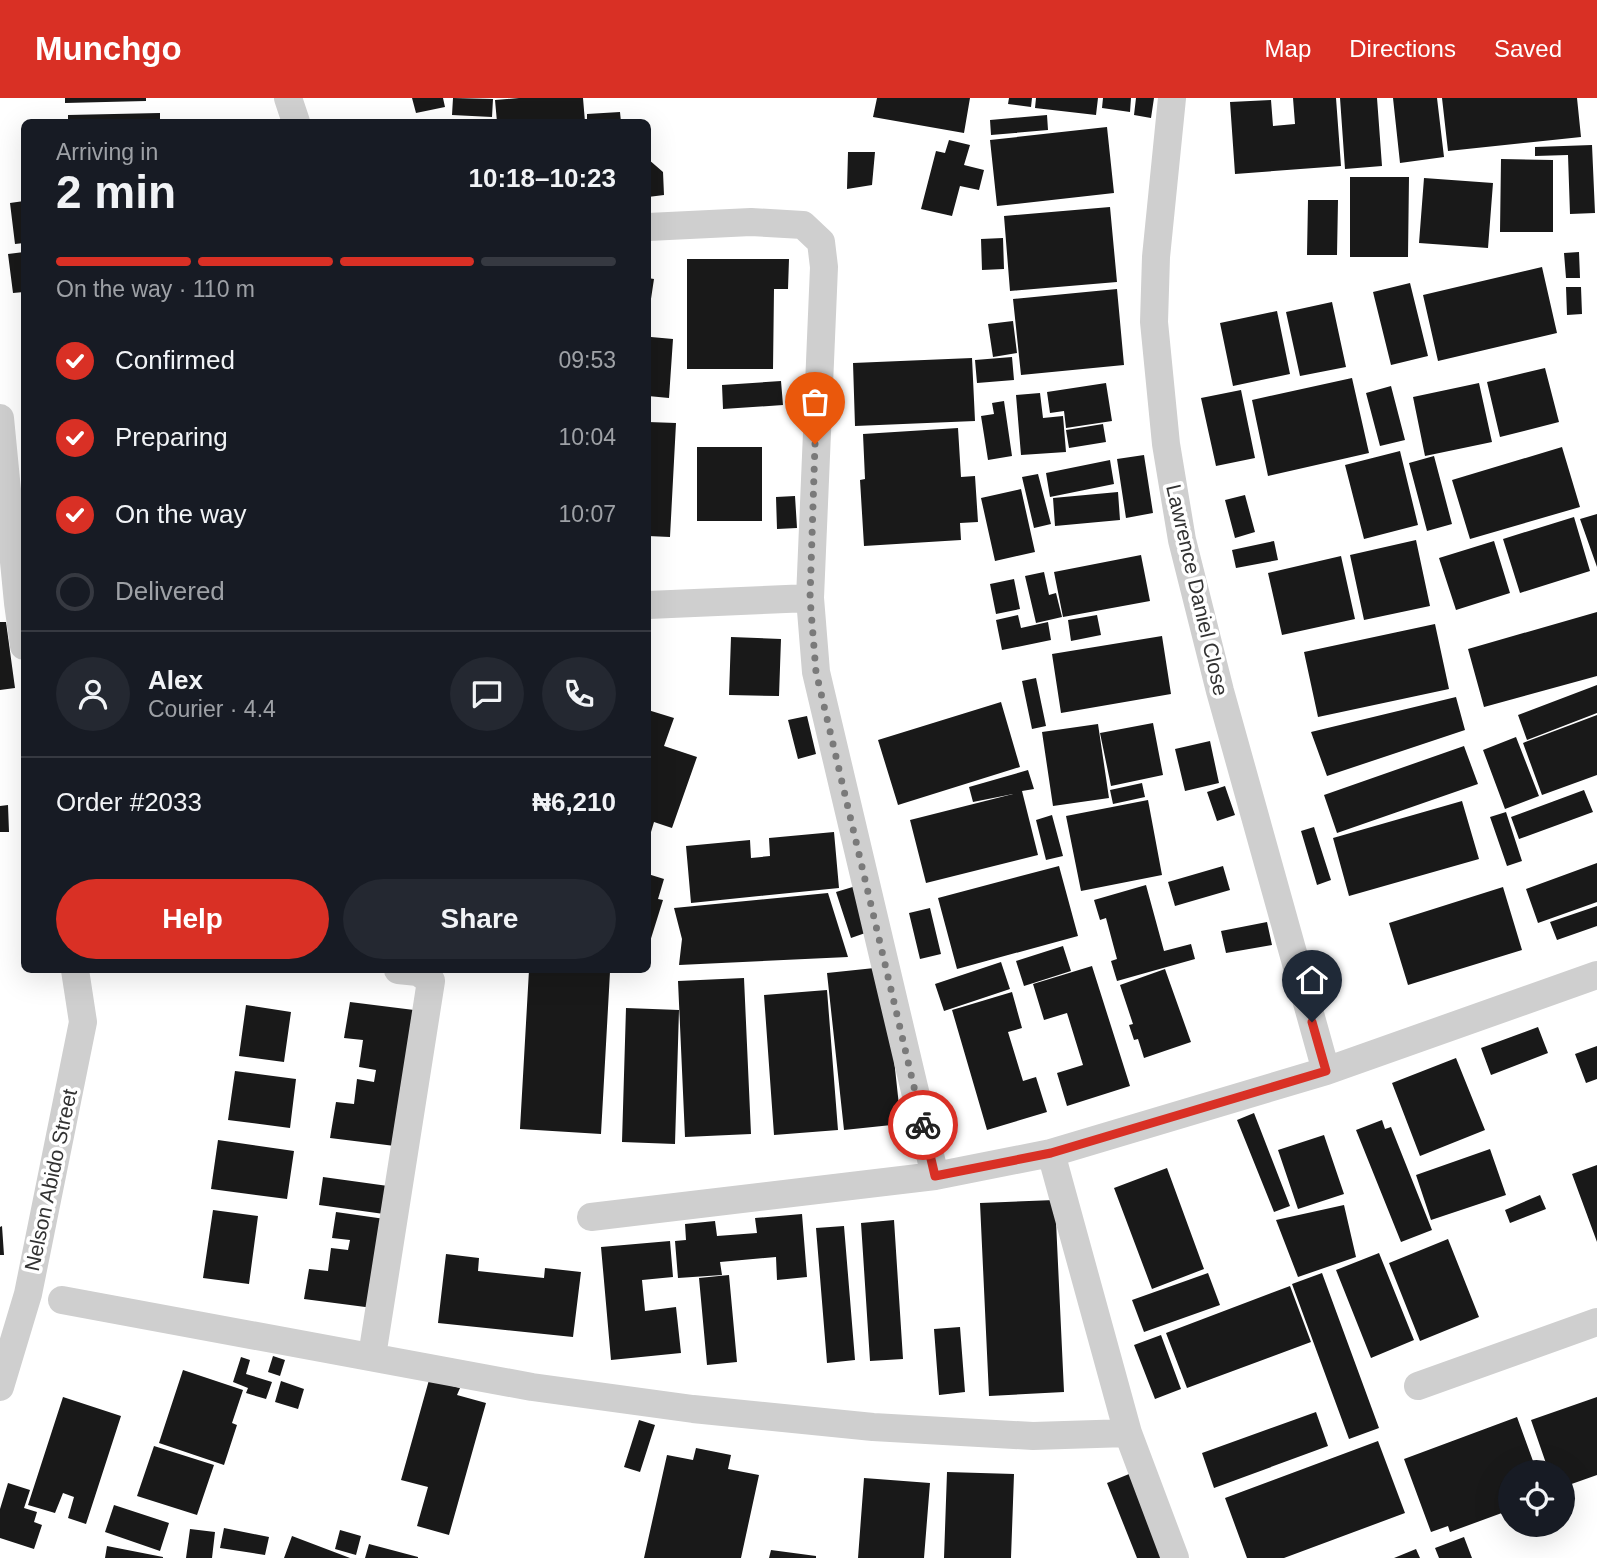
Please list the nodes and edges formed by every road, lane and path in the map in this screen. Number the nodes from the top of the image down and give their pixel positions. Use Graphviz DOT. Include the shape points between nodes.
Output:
graph roads {
  1 [pos="1172,98"];
  2 [pos="651,228"];
  3 [pos="0,418"];
  4 [pos="810,598"];
  5 [pos="14,602"];
  6 [pos="651,605"];
  7 [pos="21,633"];
  8 [pos="75,973"];
  9 [pos="419,973"];
  10 [pos="1597,975"];
  11 [pos="1326,1071"];
  12 [pos="1051,1153"];
  13 [pos="935,1176"];
  14 [pos="591,1217"];
  15 [pos="14,1295"];
  16 [pos="62,1300"];
  17 [pos="1597,1322"];
  18 [pos="372,1356"];
  19 [pos="1418,1386"];
  20 [pos="0,1387"];
  21 [pos="1128,1433"];
  22 [pos="1175,1558"];
  1 -- 11 [label="street, Lawrence Daniel Close" via="1154,322 1166,444 1182,540 1217,679"];
  2 -- 4 [label="street" via="751,222 803,225 821,242 824,267"];
  3 -- 5 [label="street"];
  4 -- 6 [label="street"];
  4 -- 13 [label="street" via="816,672"];
  5 -- 7 [label="street"];
  8 -- 15 [label="street, Nelson Abido Street" via="83,1022"];
  9 -- 18 [label="street" via="431,981"];
  10 -- 11 [label="street"];
  11 -- 12 [label="street"];
  12 -- 13 [label="street"];
  12 -- 21 [label="street"];
  13 -- 14 [label="street"];
  15 -- 20 [label="street, Nelson Abido Street"];
  16 -- 18 [label="street"];
  17 -- 19 [label="street"];
  18 -- 21 [label="street" via="532,1387 873,1427 1033,1436"];
  21 -- 22 [label="street"];
}
